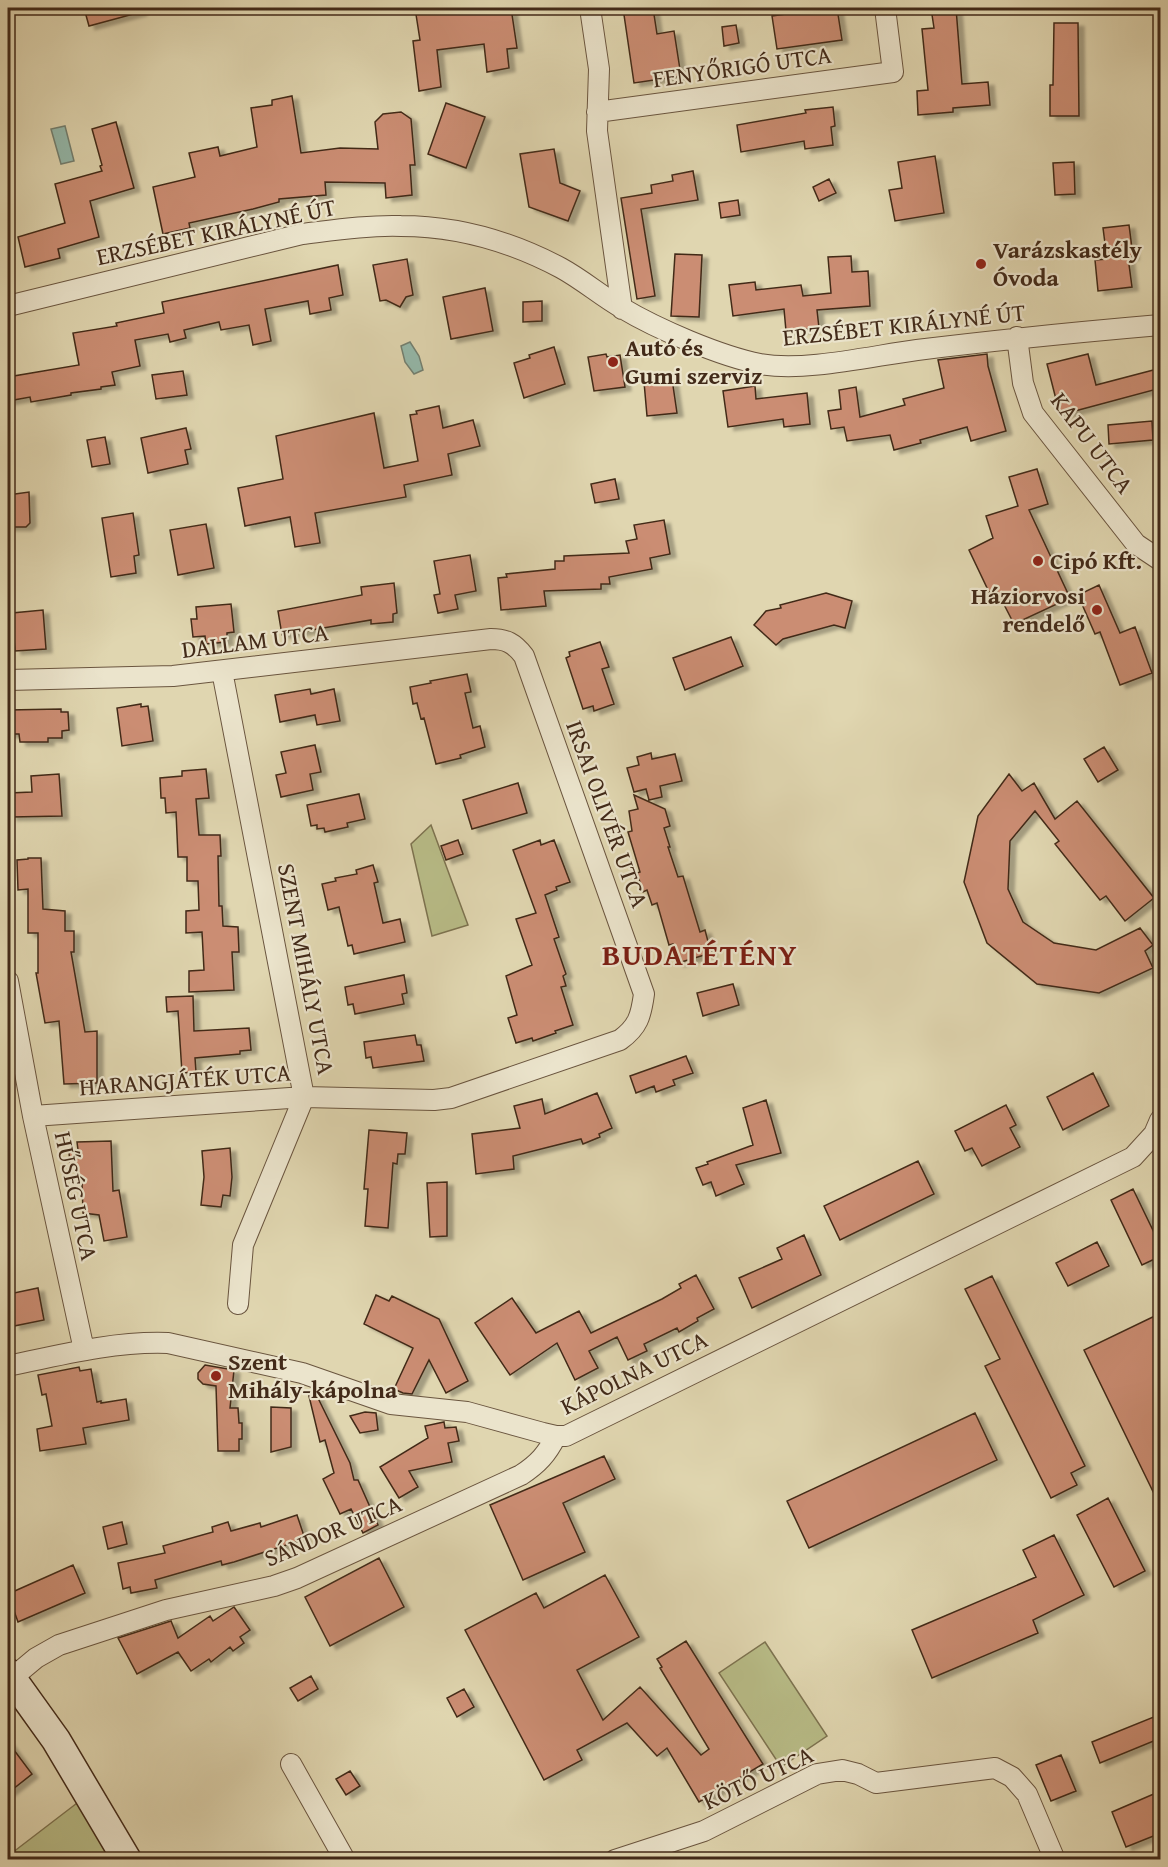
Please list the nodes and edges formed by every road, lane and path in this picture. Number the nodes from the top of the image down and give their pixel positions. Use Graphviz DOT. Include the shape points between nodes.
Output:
graph roads {
  1 [pos="590,8"];
  2 [pos="885,8"];
  3 [pos="597,112"];
  4 [pos="8,306"];
  5 [pos="622,309"];
  6 [pos="1161,326"];
  7 [pos="1017,337"];
  8 [pos="1161,560"];
  9 [pos="507,640"];
  10 [pos="222,670"];
  11 [pos="8,680"];
  12 [pos="8,981"];
  13 [pos="641,1013"];
  14 [pos="304,1097"];
  15 [pos="33,1116"];
  16 [pos="1161,1120"];
  17 [pos="238,1304"];
  18 [pos="84,1350"];
  19 [pos="8,1366"];
  20 [pos="556,1436"];
  21 [pos="12,1684"];
  22 [pos="291,1764"];
  23 [pos="127,1860"];
  24 [pos="345,1860"];
  25 [pos="615,1860"];
  26 [pos="1055,1860"];
  1 -- 3 [label="street" via="599,69"];
  2 -- 3 [label="street, FENYŐRIGÓ UTCA" via="893,72"];
  3 -- 5 [label="street"];
  4 -- 5 [label="street, ERZSÉBET KIRÁLYNÉ ÚT" via="302,234 402,226 451,230 528,252 563,269"];
  5 -- 7 [label="street, ERZSÉBET KIRÁLYNÉ ÚT" via="734,357 784,366"];
  6 -- 7 [label="street, ERZSÉBET KIRÁLYNÉ ÚT"];
  7 -- 8 [label="street, KAPU UTCA" via="1023,383 1034,413 1136,544"];
  9 -- 10 [label="street, DALLAM UTCA"];
  9 -- 13 [label="street, IRSAI OLIVÉR UTCA" via="524,656 639,976 644,993"];
  10 -- 11 [label="street, DALLAM UTCA" via="173,676"];
  10 -- 14 [label="street, SZENT MIHÁLY UTCA"];
  12 -- 15 [label="street, HŰSÉG UTCA"];
  13 -- 14 [label="street, HARANGJÁTÉK UTCA" via="632,1031 620,1040 451,1098"];
  14 -- 15 [label="street, HARANGJÁTÉK UTCA"];
  14 -- 17 [label="street, SZENT MIHÁLY UTCA" via="243,1245"];
  15 -- 18 [label="street, HŰSÉG UTCA"];
  16 -- 20 [label="street, KÁPOLNA UTCA" via="1133,1157 577,1432"];
  18 -- 19 [label="street, KÁPOLNA UTCA"];
  18 -- 20 [label="street, KÁPOLNA UTCA" via="149,1342 186,1346 302,1373 392,1404 467,1412"];
  20 -- 21 [label="street, SÁNDOR UTCA" via="548,1453 522,1475 297,1578 166,1610 69,1641 36,1658"];
  21 -- 23 [label="street" via="56,1740"];
  22 -- 24 [label="street"];
  25 -- 26 [label="street, KÖTŐ UTCA" via="704,1831 818,1774 842,1770 876,1783 995,1768 1012,1777 1027,1794"];
}
